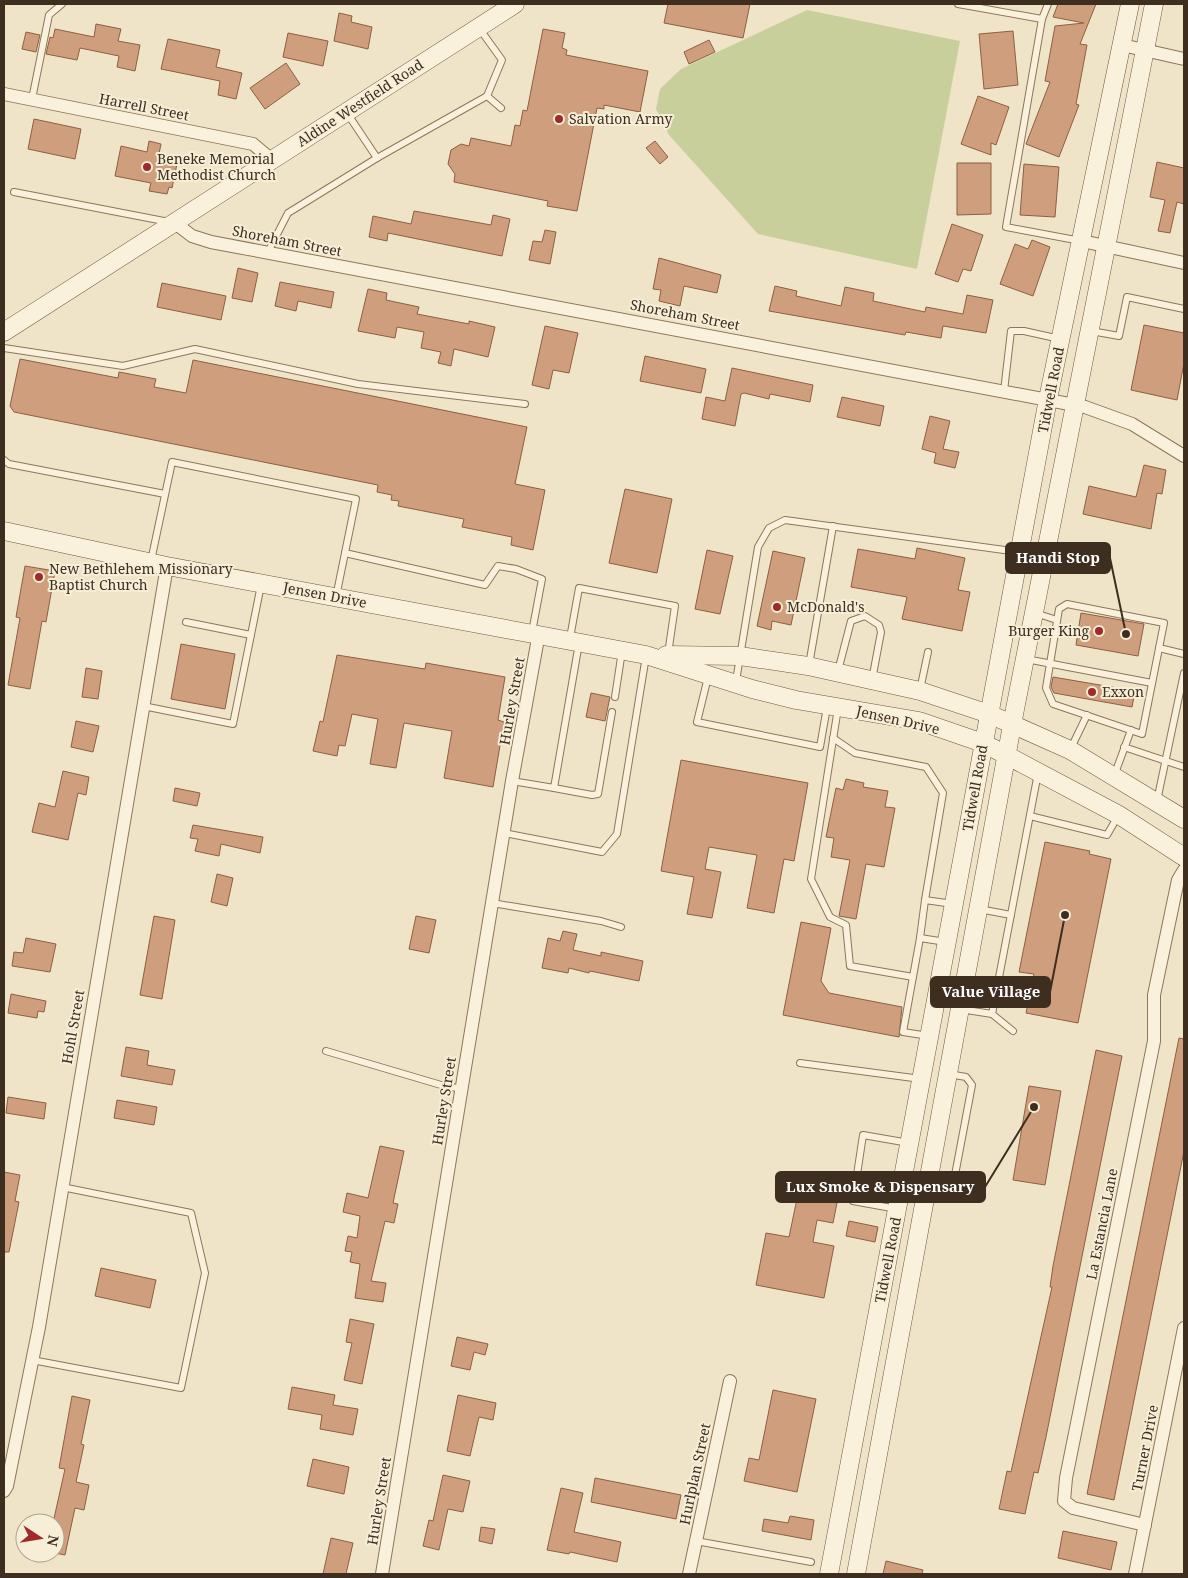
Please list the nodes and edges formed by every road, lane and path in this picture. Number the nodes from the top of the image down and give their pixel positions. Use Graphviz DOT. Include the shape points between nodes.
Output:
graph roads {
  1 [pos="62,4"];
  2 [pos="514,4"];
  3 [pos="958,4"];
  4 [pos="1048,4"];
  5 [pos="1130,4"];
  6 [pos="1154,4"];
  7 [pos="1042,20"];
  8 [pos="478,27"];
  9 [pos="1122,45"];
  10 [pos="1145,50"];
  11 [pos="1184,58"];
  12 [pos="4,94"];
  13 [pos="487,96"];
  14 [pos="32,99"];
  15 [pos="500,108"];
  16 [pos="346,112"];
  17 [pos="377,158"];
  18 [pos="272,160"];
  19 [pos="14,192"];
  20 [pos="175,223"];
  21 [pos="1082,241"];
  22 [pos="1106,247"];
  23 [pos="268,252"];
  24 [pos="1184,263"];
  25 [pos="1184,309"];
  26 [pos="1088,330"];
  27 [pos="4,332"];
  28 [pos="1061,339"];
  29 [pos="4,348"];
  30 [pos="1004,391"];
  31 [pos="1048,399"];
  32 [pos="525,404"];
  33 [pos="1073,405"];
  34 [pos="1184,456"];
  35 [pos="5,464"];
  36 [pos="165,494"];
  37 [pos="833,526"];
  38 [pos="4,531"];
  39 [pos="1020,552"];
  40 [pos="345,553"];
  41 [pos="159,564"];
  42 [pos="261,583"];
  43 [pos="336,598"];
  44 [pos="1034,613"];
  45 [pos="1058,620"];
  46 [pos="186,622"];
  47 [pos="535,633"];
  48 [pos="251,635"];
  49 [pos="574,640"];
  50 [pos="1159,648"];
  51 [pos="622,650"];
  52 [pos="928,652"];
  53 [pos="1184,654"];
  54 [pos="646,655"];
  55 [pos="668,655"];
  56 [pos="740,656"];
  57 [pos="1025,659"];
  58 [pos="1050,662"];
  59 [pos="808,666"];
  60 [pos="838,672"];
  61 [pos="1184,673"];
  62 [pos="708,674"];
  63 [pos="872,680"];
  64 [pos="736,683"];
  65 [pos="1152,683"];
  66 [pos="920,691"];
  67 [pos="615,697"];
  68 [pos="143,706"];
  69 [pos="833,706"];
  70 [pos="612,712"];
  71 [pos="989,714"];
  72 [pos="1087,715"];
  73 [pos="1012,725"];
  74 [pos="1131,730"];
  75 [pos="833,738"];
  76 [pos="983,743"];
  77 [pos="1124,747"];
  78 [pos="1070,750"];
  79 [pos="1006,755"];
  80 [pos="1165,761"];
  81 [pos="1184,767"];
  82 [pos="1038,772"];
  83 [pos="1114,776"];
  84 [pos="512,781"];
  85 [pos="554,788"];
  86 [pos="1157,802"];
  87 [pos="1118,815"];
  88 [pos="1030,816"];
  89 [pos="1184,819"];
  90 [pos="504,833"];
  91 [pos="1184,858"];
  92 [pos="1184,870"];
  93 [pos="925,900"];
  94 [pos="492,903"];
  95 [pos="954,904"];
  96 [pos="978,909"];
  97 [pos="1011,915"];
  98 [pos="621,927"];
  99 [pos="920,938"];
  100 [pos="947,943"];
  101 [pos="913,977"];
  102 [pos="992,1014"];
  103 [pos="958,1015"];
  104 [pos="933,1018"];
  105 [pos="1012,1031"];
  106 [pos="930,1036"];
  107 [pos="326,1051"];
  108 [pos="800,1063"];
  109 [pos="948,1073"];
  110 [pos="922,1079"];
  111 [pos="462,1089"];
  112 [pos="910,1143"];
  113 [pos="904,1172"];
  114 [pos="929,1175"];
  115 [pos="62,1187"];
  116 [pos="898,1209"];
  117 [pos="1184,1328"];
  118 [pos="874,1336"];
  119 [pos="898,1341"];
  120 [pos="32,1360"];
  121 [pos="730,1381"];
  122 [pos="4,1491"];
  123 [pos="842,1507"];
  124 [pos="868,1510"];
  125 [pos="1145,1525"];
  126 [pos="696,1541"];
  127 [pos="811,1562"];
  128 [pos="382,1574"];
  129 [pos="689,1574"];
  130 [pos="829,1574"];
  131 [pos="856,1574"];
  132 [pos="1135,1574"];
  1 -- 14 [label="lane" via="49,15"];
  2 -- 8 [label="main road, Aldine Westfield Road"];
  3 -- 7 [label="lane"];
  4 -- 7 [label="lane"];
  5 -- 9 [label="main road, Tidwell Road"];
  6 -- 10 [label="main road, Tidwell Road"];
  7 -- 21 [label="lane" via="1006,227"];
  8 -- 13 [label="lane" via="502,60"];
  8 -- 16 [label="main road, Aldine Westfield Road"];
  9 -- 10 [label="street"];
  9 -- 21 [label="main road, Tidwell Road"];
  10 -- 11 [label="street"];
  10 -- 22 [label="main road, Tidwell Road"];
  12 -- 14 [label="street, Harrell Street"];
  13 -- 15 [label="lane"];
  13 -- 17 [label="lane"];
  14 -- 18 [label="street, Harrell Street" via="253,144"];
  16 -- 17 [label="lane"];
  16 -- 18 [label="main road, Aldine Westfield Road"];
  17 -- 23 [label="lane" via="288,213"];
  18 -- 20 [label="main road, Aldine Westfield Road"];
  19 -- 20 [label="lane"];
  20 -- 23 [label="street, Shoreham Street" via="192,236"];
  20 -- 27 [label="main road, Aldine Westfield Road"];
  21 -- 22 [label="street"];
  21 -- 28 [label="main road, Tidwell Road"];
  22 -- 24 [label="street"];
  22 -- 26 [label="main road, Tidwell Road"];
  23 -- 30 [label="street, Shoreham Street"];
  25 -- 26 [label="lane" via="1127,298 1119,336"];
  26 -- 33 [label="main road, Tidwell Road"];
  28 -- 30 [label="lane" via="1011,331"];
  28 -- 31 [label="main road, Tidwell Road"];
  29 -- 32 [label="lane" via="123,366 195,350 358,384"];
  30 -- 31 [label="street, Shoreham Street"];
  31 -- 33 [label="street, Shoreham Street"];
  31 -- 39 [label="main road, Tidwell Road"];
  33 -- 34 [label="street, Shoreham Street" via="1132,424"];
  33 -- 44 [label="main road, Tidwell Road"];
  35 -- 36 [label="lane"];
  36 -- 40 [label="lane" via="172,462 356,499"];
  36 -- 41 [label="lane"];
  37 -- 39 [label="lane"];
  37 -- 56 [label="lane" via="785,520 769,528 758,547"];
  37 -- 59 [label="lane"];
  38 -- 41 [label="main road, Jensen Drive"];
  39 -- 71 [label="main road, Tidwell Road"];
  40 -- 43 [label="lane"];
  40 -- 47 [label="lane" via="485,585 498,566 542,579"];
  41 -- 42 [label="main road, Jensen Drive"];
  41 -- 68 [label="street, Hohl Street"];
  42 -- 43 [label="main road, Jensen Drive"];
  42 -- 48 [label="lane"];
  43 -- 47 [label="main road, Jensen Drive"];
  44 -- 45 [label="lane"];
  44 -- 57 [label="main road, Tidwell Road"];
  45 -- 50 [label="lane" via="1059,609 1067,604 1164,624"];
  45 -- 58 [label="lane"];
  46 -- 48 [label="lane"];
  47 -- 49 [label="main road, Jensen Drive"];
  47 -- 84 [label="street, Hurley Street"];
  48 -- 68 [label="lane" via="233,724"];
  49 -- 51 [label="main road, Jensen Drive"];
  49 -- 55 [label="lane" via="579,588 675,606"];
  49 -- 85 [label="lane"];
  50 -- 53 [label="lane"];
  50 -- 65 [label="lane"];
  51 -- 54 [label="main road, Jensen Drive"];
  51 -- 67 [label="lane"];
  52 -- 66 [label="lane"];
  54 -- 55 [label="main road, Jensen Drive"];
  54 -- 62 [label="main road, Jensen Drive"];
  54 -- 90 [label="lane" via="617,834 602,852"];
  55 -- 56 [label="main road, Jensen Drive"];
  56 -- 59 [label="main road, Jensen Drive"];
  56 -- 64 [label="lane"];
  57 -- 58 [label="lane"];
  57 -- 73 [label="main road, Tidwell Road"];
  58 -- 65 [label="lane"];
  58 -- 72 [label="lane" via="1046,688 1053,704"];
  59 -- 60 [label="main road, Jensen Drive"];
  60 -- 63 [label="main road, Jensen Drive"];
  60 -- 63 [label="lane" via="851,620 865,616 879,625 882,632"];
  61 -- 80 [label="lane"];
  62 -- 64 [label="main road, Jensen Drive"];
  62 -- 69 [label="lane" via="697,722 820,747"];
  63 -- 66 [label="main road, Jensen Drive"];
  64 -- 69 [label="main road, Jensen Drive"];
  65 -- 74 [label="lane" via="1142,734"];
  66 -- 71 [label="main road, Jensen Drive"];
  68 -- 115 [label="street, Hohl Street"];
  69 -- 75 [label="lane"];
  69 -- 76 [label="main road, Jensen Drive" via="918,722"];
  70 -- 85 [label="lane" via="598,794"];
  71 -- 73 [label="main road, Jensen Drive"];
  71 -- 76 [label="main road, Tidwell Road"];
  72 -- 74 [label="lane"];
  72 -- 78 [label="lane"];
  73 -- 78 [label="main road, Jensen Drive"];
  73 -- 79 [label="main road, Tidwell Road"];
  74 -- 77 [label="lane"];
  75 -- 93 [label="lane" via="855,754 926,767 943,793"];
  75 -- 101 [label="lane" via="811,879 830,916 846,925 850,966"];
  76 -- 79 [label="main road, Jensen Drive"];
  76 -- 95 [label="main road, Tidwell Road"];
  77 -- 80 [label="lane"];
  77 -- 83 [label="lane"];
  78 -- 83 [label="main road, Jensen Drive"];
  79 -- 82 [label="main road, Jensen Drive"];
  79 -- 96 [label="main road, Tidwell Road"];
  80 -- 81 [label="lane"];
  80 -- 86 [label="lane"];
  82 -- 87 [label="main road, Jensen Drive"];
  82 -- 88 [label="lane"];
  83 -- 86 [label="main road, Jensen Drive"];
  84 -- 85 [label="lane"];
  84 -- 90 [label="street, Hurley Street"];
  86 -- 89 [label="main road, Jensen Drive"];
  87 -- 88 [label="lane" via="1107,835"];
  87 -- 91 [label="main road, Jensen Drive"];
  88 -- 97 [label="lane"];
  90 -- 94 [label="street, Hurley Street"];
  92 -- 125 [label="street, La Estancia Lane" via="1178,880 1154,994 1154,1041 1064,1501 1073,1508"];
  93 -- 95 [label="lane"];
  93 -- 99 [label="lane"];
  94 -- 98 [label="lane"];
  94 -- 111 [label="street, Hurley Street"];
  95 -- 96 [label="main road"];
  95 -- 100 [label="main road, Tidwell Road"];
  96 -- 97 [label="lane"];
  96 -- 103 [label="main road, Tidwell Road"];
  97 -- 102 [label="lane"];
  99 -- 100 [label="lane"];
  99 -- 101 [label="lane"];
  100 -- 104 [label="main road, Tidwell Road"];
  101 -- 106 [label="lane" via="903,1032"];
  102 -- 103 [label="lane"];
  102 -- 105 [label="lane"];
  103 -- 104 [label="main road"];
  103 -- 109 [label="main road, Tidwell Road"];
  104 -- 106 [label="main road, Tidwell Road"];
  106 -- 110 [label="main road, Tidwell Road"];
  107 -- 111 [label="lane"];
  108 -- 110 [label="lane"];
  109 -- 114 [label="main road, Tidwell Road"];
  109 -- 114 [label="lane" via="966,1077 972,1085 955,1175 946,1179"];
  110 -- 112 [label="main road, Tidwell Road"];
  111 -- 128 [label="street, Hurley Street"];
  112 -- 113 [label="main road, Tidwell Road"];
  112 -- 116 [label="lane" via="863,1135 853,1201"];
  113 -- 114 [label="main road"];
  113 -- 116 [label="main road, Tidwell Road"];
  114 -- 119 [label="main road, Tidwell Road"];
  115 -- 120 [label="street, Hohl Street"];
  115 -- 120 [label="lane" via="191,1212 205,1273 181,1388"];
  116 -- 118 [label="main road, Tidwell Road"];
  117 -- 125 [label="street, Turner Drive"];
  118 -- 119 [label="main road"];
  118 -- 123 [label="main road, Tidwell Road"];
  119 -- 124 [label="main road, Tidwell Road"];
  120 -- 122 [label="street, Hohl Street"];
  121 -- 126 [label="street, Hurlplan Street"];
  123 -- 124 [label="main road"];
  123 -- 130 [label="main road, Tidwell Road"];
  124 -- 131 [label="main road, Tidwell Road"];
  125 -- 132 [label="street, Turner Drive"];
  126 -- 127 [label="lane"];
  126 -- 129 [label="street, Hurlplan Street"];
}
